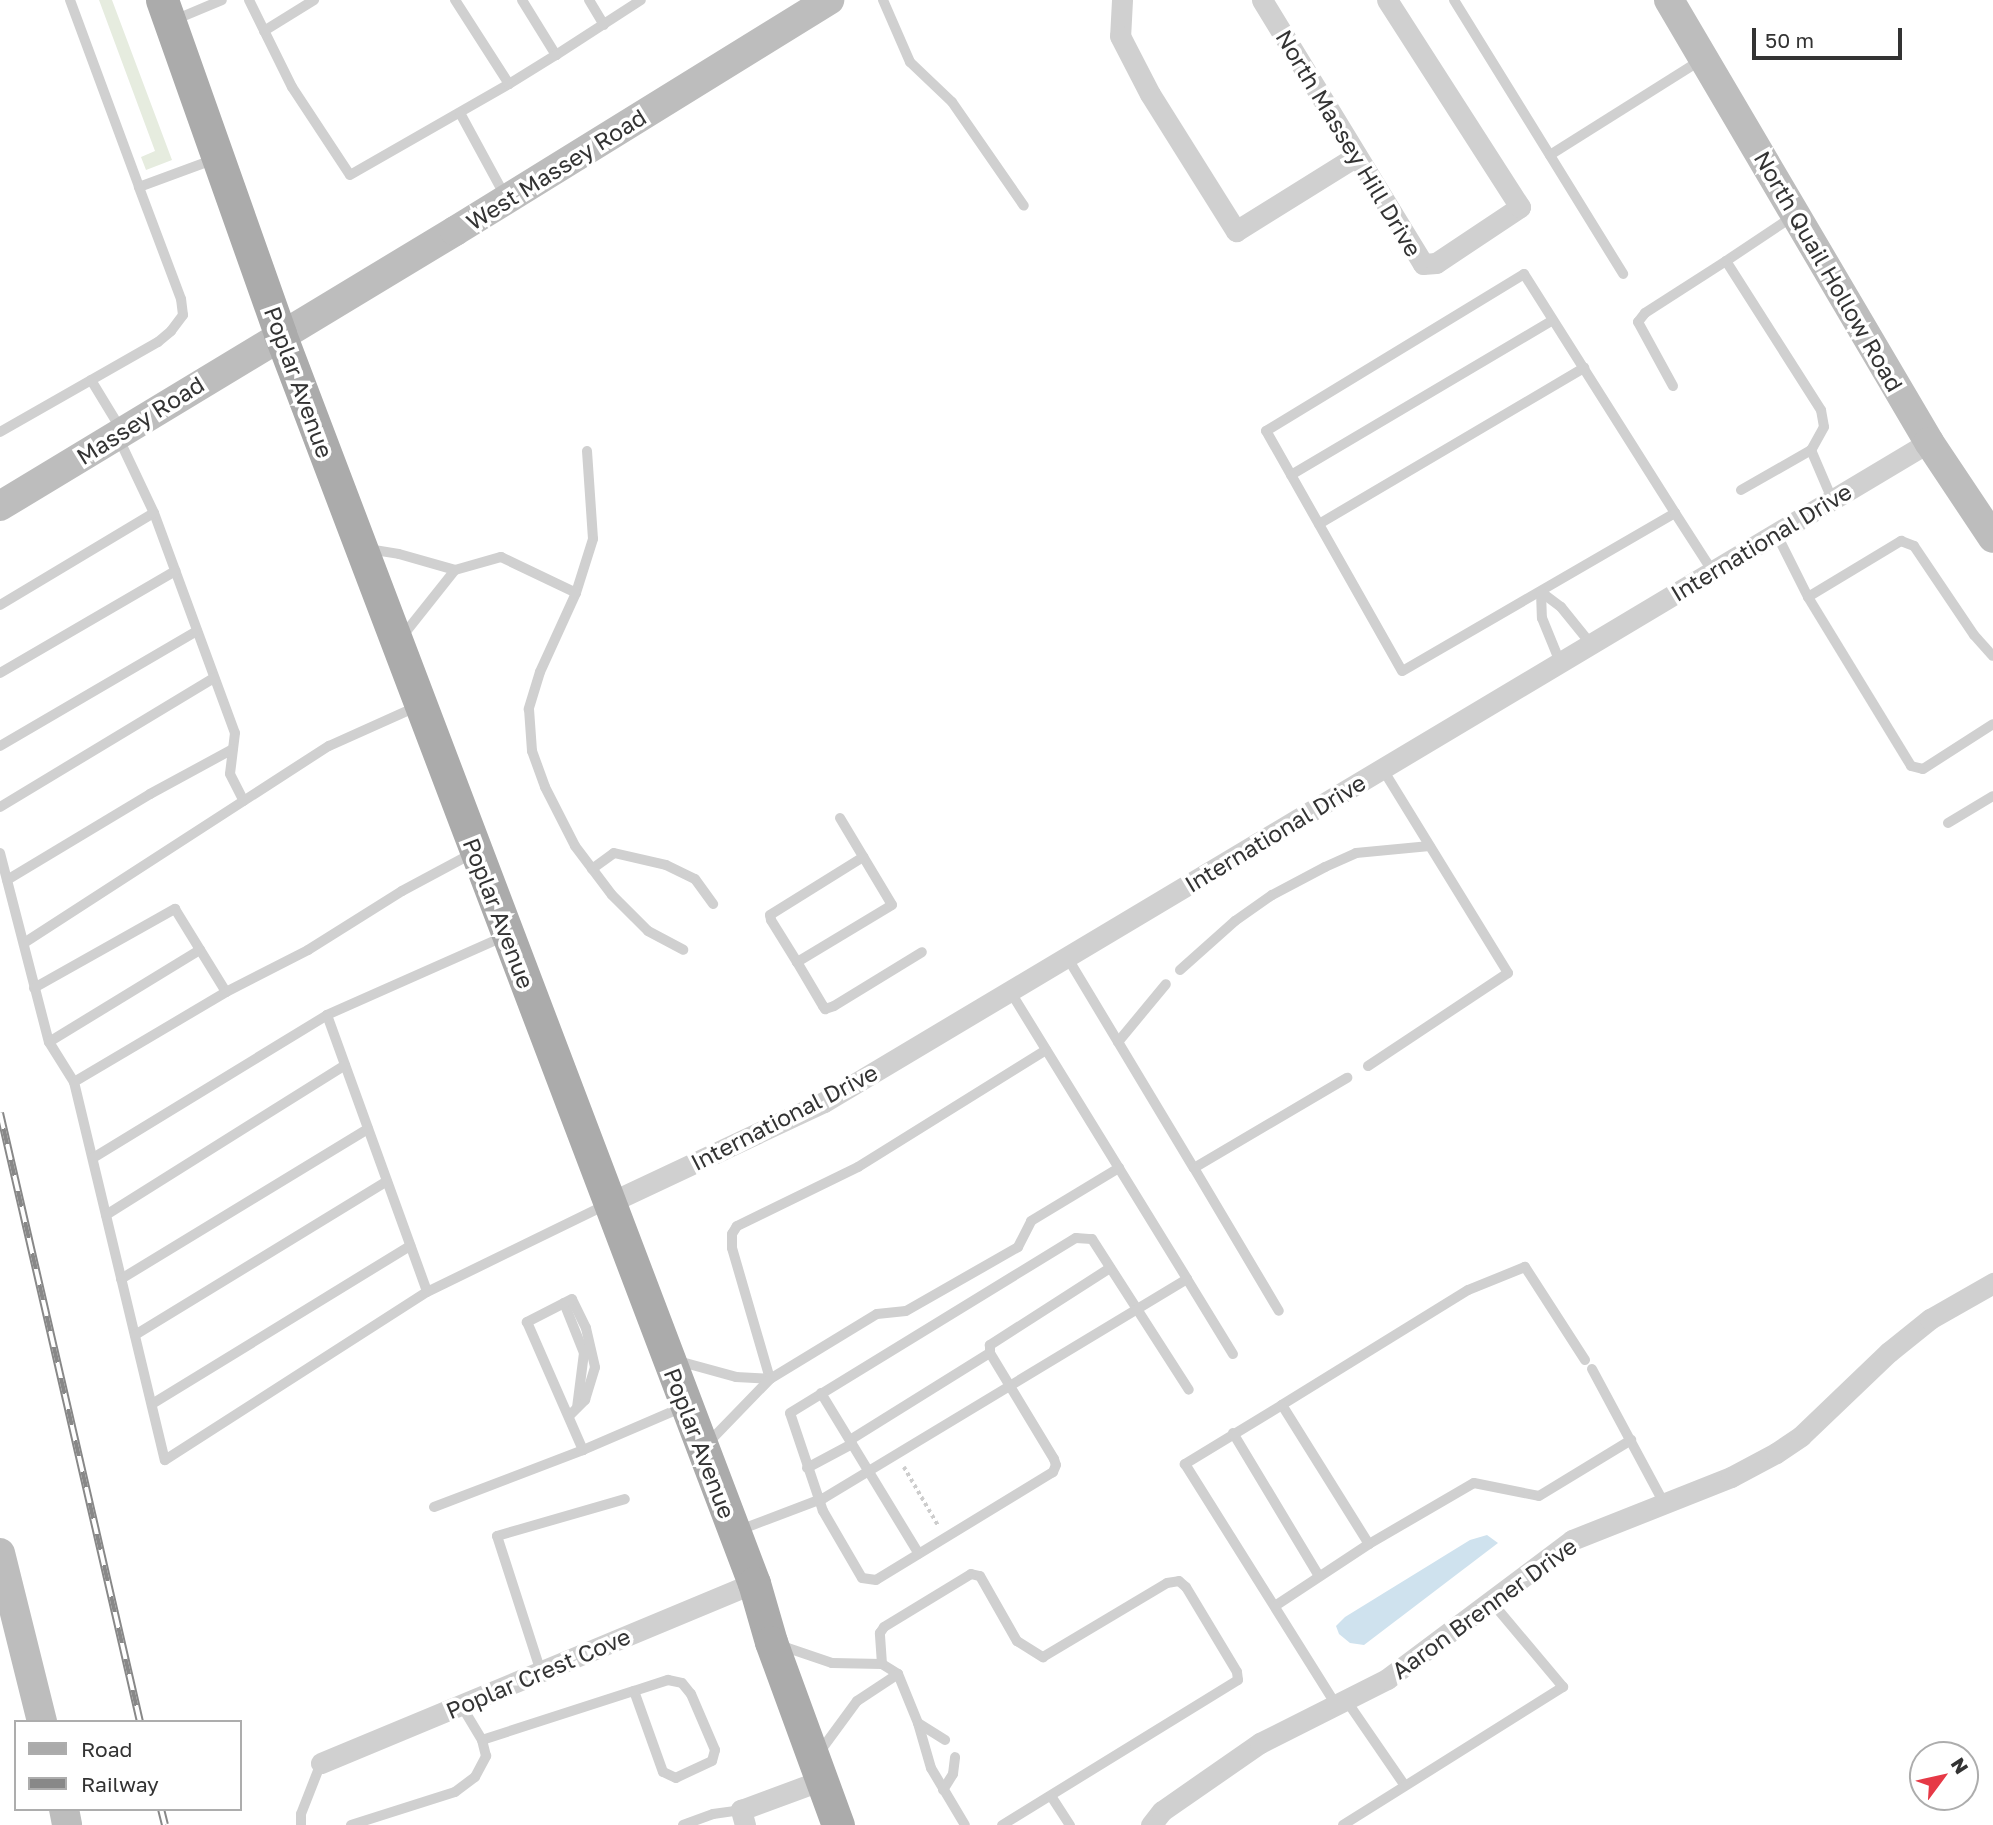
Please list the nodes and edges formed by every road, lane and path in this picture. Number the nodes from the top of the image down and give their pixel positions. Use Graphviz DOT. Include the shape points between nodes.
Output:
graph roads {
  1 [pos="70,0"];
  2 [pos="222,0"];
  3 [pos="249,0"];
  4 [pos="314,0"];
  5 [pos="455,0"];
  6 [pos="522,0"];
  7 [pos="589,0"];
  8 [pos="641,0"];
  9 [pos="829,0"];
  10 [pos="883,0"];
  11 [pos="1122,0"];
  12 [pos="1262,0"];
  13 [pos="1387,0"];
  14 [pos="1454,0"];
  15 [pos="1670,0"];
  16 [pos="166,11"];
  17 [pos="604,25"];
  18 [pos="264,31"];
  19 [pos="556,55"];
  20 [pos="1704,58"];
  21 [pos="509,84"];
  22 [pos="460,113"];
  23 [pos="1549,155"];
  24 [pos="1355,157"];
  25 [pos="219,158"];
  26 [pos="139,187"];
  27 [pos="507,199"];
  28 [pos="1024,206"];
  29 [pos="1796,215"];
  30 [pos="1726,261"];
  31 [pos="1623,274"];
  32 [pos="1553,320"];
  33 [pos="280,334"];
  34 [pos="1584,368"];
  35 [pos="91,380"];
  36 [pos="1673,386"];
  37 [pos="0,432"];
  38 [pos="120,432"];
  39 [pos="1929,442"];
  40 [pos="1811,450"];
  41 [pos="587,451"];
  42 [pos="1291,475"];
  43 [pos="1741,490"];
  44 [pos="1832,499"];
  45 [pos="0,506"];
  46 [pos="153,513"];
  47 [pos="1675,513"];
  48 [pos="1319,524"];
  49 [pos="1776,533"];
  50 [pos="1993,538"];
  51 [pos="361,548"];
  52 [pos="455,570"];
  53 [pos="175,571"];
  54 [pos="1713,572"];
  55 [pos="1541,592"];
  56 [pos="576,593"];
  57 [pos="1808,597"];
  58 [pos="0,605"];
  59 [pos="197,631"];
  60 [pos="397,643"];
  61 [pos="1591,644"];
  62 [pos="1993,656"];
  63 [pos="1560,662"];
  64 [pos="0,673"];
  65 [pos="214,678"];
  66 [pos="420,705"];
  67 [pos="1993,724"];
  68 [pos="0,746"];
  69 [pos="233,749"];
  70 [pos="1382,768"];
  71 [pos="1993,796"];
  72 [pos="244,801"];
  73 [pos="0,807"];
  74 [pos="840,818"];
  75 [pos="1948,823"];
  76 [pos="1430,846"];
  77 [pos="476,852"];
  78 [pos="0,853"];
  79 [pos="863,857"];
  80 [pos="592,869"];
  81 [pos="7,880"];
  82 [pos="713,904"];
  83 [pos="508,935"];
  84 [pos="24,943"];
  85 [pos="200,950"];
  86 [pos="683,950"];
  87 [pos="922,952"];
  88 [pos="1068,957"];
  89 [pos="797,962"];
  90 [pos="1180,970"];
  91 [pos="1166,984"];
  92 [pos="34,988"];
  93 [pos="1010,991"];
  94 [pos="226,992"];
  95 [pos="327,1015"];
  96 [pos="49,1042"];
  97 [pos="1118,1042"];
  98 [pos="1046,1050"];
  99 [pos="345,1065"];
  100 [pos="1368,1066"];
  101 [pos="1347,1078"];
  102 [pos="74,1082"];
  103 [pos="368,1129"];
  104 [pos="93,1158"];
  105 [pos="1119,1168"];
  106 [pos="1194,1168"];
  107 [pos="387,1181"];
  108 [pos="609,1203"];
  109 [pos="106,1215"];
  110 [pos="410,1246"];
  111 [pos="1110,1268"];
  112 [pos="121,1279"];
  113 [pos="1187,1279"];
  114 [pos="1993,1283"];
  115 [pos="427,1292"];
  116 [pos="1135,1311"];
  117 [pos="1279,1311"];
  118 [pos="135,1335"];
  119 [pos="990,1353"];
  120 [pos="1233,1354"];
  121 [pos="668,1358"];
  122 [pos="770,1379"];
  123 [pos="1010,1386"];
  124 [pos="1189,1390"];
  125 [pos="821,1393"];
  126 [pos="152,1404"];
  127 [pos="1282,1405"];
  128 [pos="686,1406"];
  129 [pos="573,1412"];
  130 [pos="1233,1433"];
  131 [pos="1630,1440"];
  132 [pos="851,1442"];
  133 [pos="703,1449"];
  134 [pos="583,1450"];
  135 [pos="915,1460"];
  136 [pos="807,1468"];
  137 [pos="868,1471"];
  138 [pos="625,1499"];
  139 [pos="818,1500"];
  140 [pos="1664,1503"];
  141 [pos="434,1507"];
  142 [pos="734,1532"];
  143 [pos="945,1538"];
  144 [pos="1369,1544"];
  145 [pos="0,1553"];
  146 [pos="919,1554"];
  147 [pos="1319,1576"];
  148 [pos="754,1584"];
  149 [pos="1490,1600"];
  150 [pos="1275,1606"];
  151 [pos="771,1642"];
  152 [pos="882,1664"];
  153 [pos="541,1672"];
  154 [pos="898,1674"];
  155 [pos="634,1691"];
  156 [pos="1341,1702"];
  157 [pos="461,1705"];
  158 [pos="42,1720"];
  159 [pos="918,1723"];
  160 [pos="482,1740"];
  161 [pos="945,1740"];
  162 [pos="954,1757"];
  163 [pos="321,1763"];
  164 [pos="819,1769"];
  165 [pos="1405,1786"];
  166 [pos="943,1790"];
  167 [pos="1051,1796"];
  168 [pos="743,1817"];
  169 [pos="301,1825"];
  170 [pos="351,1825"];
  171 [pos="683,1825"];
  172 [pos="838,1825"];
  173 [pos="965,1825"];
  174 [pos="1002,1825"];
  175 [pos="1070,1825"];
  176 [pos="1151,1825"];
  177 [pos="1343,1825"];
  1 -- 26 [label="lane"];
  2 -- 16 [label="lane"];
  3 -- 18 [label="lane"];
  4 -- 18 [label="lane"];
  5 -- 21 [label="lane"];
  6 -- 19 [label="lane"];
  7 -- 17 [label="lane"];
  8 -- 17 [label="lane"];
  9 -- 27 [label="street, West Massey Road"];
  10 -- 28 [label="lane" via="910,62 959,111"];
  11 -- 24 [label="street" via="1120,36 1150,94 1237,231"];
  12 -- 24 [label="street, North Massey Hill Drive"];
  13 -- 24 [label="street, North Massey Hill Drive" via="1520,207 1436,263 1423,264"];
  14 -- 23 [label="lane"];
  15 -- 20 [label="street, North Quail Hollow Road"];
  16 -- 25 [label="main road, Poplar Avenue"];
  17 -- 19 [label="lane"];
  18 -- 22 [label="lane" via="292,87 350,175"];
  19 -- 21 [label="lane"];
  20 -- 23 [label="lane"];
  20 -- 29 [label="street, North Quail Hollow Road"];
  21 -- 22 [label="lane"];
  22 -- 27 [label="lane"];
  23 -- 31 [label="lane"];
  25 -- 26 [label="lane"];
  25 -- 33 [label="main road, Poplar Avenue"];
  26 -- 35 [label="lane" via="183,315 158,342"];
  27 -- 33 [label="street, West Massey Road"];
  29 -- 30 [label="lane"];
  29 -- 39 [label="street, North Quail Hollow Road"];
  30 -- 36 [label="lane" via="1638,322"];
  30 -- 40 [label="lane" via="1821,410 1824,427"];
  32 -- 34 [label="lane"];
  32 -- 42 [label="lane"];
  32 -- 42 [label="lane" via="1524,274 1266,430"];
  33 -- 38 [label="street, Massey Road"];
  33 -- 51 [label="main road, Poplar Avenue"];
  34 -- 47 [label="lane"];
  34 -- 48 [label="lane"];
  35 -- 37 [label="lane"];
  35 -- 38 [label="lane"];
  38 -- 45 [label="street, Massey Road"];
  38 -- 46 [label="lane"];
  39 -- 44 [label="street, International Drive"];
  39 -- 50 [label="street, North Quail Hollow Road"];
  40 -- 43 [label="lane"];
  40 -- 44 [label="lane"];
  41 -- 56 [label="lane" via="593,539"];
  42 -- 48 [label="lane"];
  44 -- 49 [label="street, International Drive"];
  46 -- 53 [label="lane"];
  46 -- 58 [label="lane"];
  47 -- 54 [label="lane"];
  47 -- 55 [label="lane"];
  48 -- 55 [label="lane" via="1402,671"];
  49 -- 54 [label="street, International Drive"];
  49 -- 57 [label="lane"];
  51 -- 52 [label="lane"];
  51 -- 60 [label="main road, Poplar Avenue"];
  52 -- 56 [label="lane" via="502,557"];
  52 -- 60 [label="lane"];
  53 -- 59 [label="lane"];
  53 -- 64 [label="lane"];
  54 -- 61 [label="street, International Drive"];
  55 -- 61 [label="lane" via="1561,607"];
  55 -- 63 [label="lane" via="1542,618"];
  56 -- 80 [label="lane" via="529,709 532,751 545,787"];
  57 -- 62 [label="lane" via="1901,541 1914,546"];
  57 -- 67 [label="lane" via="1911,766 1923,769"];
  59 -- 65 [label="lane"];
  59 -- 68 [label="lane"];
  60 -- 66 [label="main road, Poplar Avenue"];
  61 -- 63 [label="street, International Drive"];
  63 -- 70 [label="street, International Drive"];
  65 -- 69 [label="lane" via="235,733"];
  65 -- 73 [label="lane"];
  66 -- 72 [label="lane" via="329,746"];
  66 -- 77 [label="main road, Poplar Avenue"];
  69 -- 72 [label="lane" via="230,774"];
  69 -- 81 [label="lane"];
  70 -- 76 [label="lane"];
  70 -- 88 [label="street, International Drive"];
  71 -- 75 [label="lane"];
  72 -- 84 [label="lane"];
  74 -- 79 [label="lane"];
  76 -- 90 [label="lane" via="1356,853 1325,867 1272,895"];
  76 -- 100 [label="lane" via="1508,973"];
  77 -- 83 [label="main road, Poplar Avenue"];
  77 -- 94 [label="lane"];
  78 -- 81 [label="lane"];
  79 -- 89 [label="lane" via="771,915"];
  79 -- 89 [label="lane" via="892,905"];
  80 -- 82 [label="lane" via="614,853 666,865 695,879"];
  80 -- 86 [label="lane" via="648,931"];
  81 -- 84 [label="lane"];
  83 -- 95 [label="lane"];
  83 -- 108 [label="main road, Poplar Avenue"];
  84 -- 92 [label="lane"];
  85 -- 92 [label="lane" via="175,909"];
  85 -- 94 [label="lane"];
  85 -- 96 [label="lane"];
  87 -- 89 [label="lane" via="825,1009"];
  88 -- 93 [label="street, International Drive"];
  88 -- 97 [label="lane"];
  91 -- 97 [label="lane"];
  92 -- 96 [label="lane"];
  93 -- 98 [label="lane"];
  93 -- 108 [label="street, International Drive" via="824,1102"];
  94 -- 102 [label="lane"];
  95 -- 99 [label="lane"];
  95 -- 104 [label="lane"];
  96 -- 102 [label="lane"];
  97 -- 106 [label="lane"];
  98 -- 105 [label="lane"];
  98 -- 122 [label="lane" via="858,1167 737,1226 732,1248"];
  99 -- 103 [label="lane"];
  99 -- 109 [label="lane"];
  101 -- 106 [label="lane"];
  102 -- 104 [label="lane"];
  103 -- 107 [label="lane"];
  103 -- 112 [label="lane"];
  104 -- 109 [label="lane"];
  105 -- 113 [label="lane"];
  105 -- 122 [label="lane" via="1031,1221 1018,1247 906,1311 877,1314"];
  106 -- 117 [label="lane"];
  107 -- 110 [label="lane"];
  107 -- 118 [label="lane"];
  108 -- 115 [label="lane"];
  108 -- 121 [label="main road, Poplar Avenue"];
  109 -- 112 [label="lane"];
  110 -- 115 [label="lane"];
  110 -- 126 [label="lane"];
  111 -- 116 [label="lane"];
  111 -- 119 [label="lane" via="995,1339"];
  111 -- 125 [label="lane" via="1092,1239 1076,1238"];
  112 -- 118 [label="lane"];
  113 -- 116 [label="lane"];
  113 -- 120 [label="lane"];
  114 -- 140 [label="street, Aaron Brenner Drive" via="1930,1319 1801,1436 1776,1453 1731,1477"];
  115 -- 126 [label="lane" via="165,1460"];
  116 -- 123 [label="lane"];
  116 -- 124 [label="lane"];
  118 -- 126 [label="lane"];
  119 -- 123 [label="lane"];
  119 -- 132 [label="lane"];
  121 -- 122 [label="lane" via="736,1377"];
  121 -- 128 [label="main road, Poplar Avenue"];
  122 -- 133 [label="lane"];
  123 -- 137 [label="lane"];
  123 -- 143 [label="lane" via="1056,1465 1054,1472"];
  125 -- 132 [label="lane"];
  125 -- 136 [label="lane" via="789,1415"];
  127 -- 130 [label="lane"];
  127 -- 131 [label="lane" via="1468,1290 1525,1267 1589,1364"];
  127 -- 144 [label="lane"];
  128 -- 133 [label="main road, Poplar Avenue"];
  128 -- 134 [label="lane"];
  129 -- 129 [label="lane" via="527,1322 572,1299 586,1328 595,1367 585,1400"];
  129 -- 134 [label="lane"];
  130 -- 147 [label="lane"];
  130 -- 150 [label="lane" via="1185,1464"];
  131 -- 140 [label="lane"];
  131 -- 144 [label="lane" via="1539,1496 1474,1483"];
  132 -- 136 [label="lane"];
  132 -- 137 [label="lane"];
  133 -- 142 [label="main road, Poplar Avenue"];
  134 -- 141 [label="lane"];
  135 -- 143 [label="path" via="904,1467"];
  136 -- 139 [label="lane"];
  137 -- 139 [label="lane"];
  137 -- 146 [label="lane"];
  138 -- 153 [label="lane" via="497,1536"];
  139 -- 142 [label="lane"];
  139 -- 146 [label="lane" via="862,1578 876,1580"];
  140 -- 149 [label="street, Aaron Brenner Drive" via="1572,1540"];
  142 -- 148 [label="main road, Poplar Avenue"];
  143 -- 146 [label="lane"];
  144 -- 147 [label="lane"];
  145 -- 158 [label="street"];
  147 -- 150 [label="lane"];
  148 -- 151 [label="main road, Poplar Avenue"];
  148 -- 153 [label="street, Poplar Crest Cove"];
  149 -- 156 [label="street, Aaron Brenner Drive" via="1387,1679"];
  149 -- 165 [label="lane" via="1563,1687"];
  150 -- 156 [label="lane"];
  151 -- 152 [label="lane" via="832,1663"];
  151 -- 164 [label="main road, Poplar Avenue"];
  152 -- 154 [label="lane"];
  152 -- 167 [label="lane" via="880,1633 884,1627 971,1574 980,1576 1017,1641 1044,1657 1167,1583 1179,1581 1238,1680"];
  153 -- 157 [label="street, Poplar Crest Cove"];
  154 -- 159 [label="lane"];
  154 -- 164 [label="lane" via="857,1701"];
  155 -- 155 [label="lane" via="668,1681 682,1683 715,1750 712,1761 676,1778 663,1772"];
  155 -- 160 [label="lane"];
  156 -- 165 [label="lane"];
  156 -- 176 [label="street, Aaron Brenner Drive" via="1260,1743 1163,1811"];
  157 -- 160 [label="lane"];
  157 -- 163 [label="street, Poplar Crest Cove"];
  159 -- 161 [label="lane"];
  159 -- 166 [label="lane" via="931,1768"];
  160 -- 170 [label="lane" via="486,1756 475,1777 455,1792"];
  162 -- 166 [label="lane" via="953,1774"];
  163 -- 169 [label="lane"];
  164 -- 168 [label="street"];
  164 -- 172 [label="main road, Poplar Avenue"];
  165 -- 177 [label="lane"];
  166 -- 173 [label="lane"];
  167 -- 174 [label="lane"];
  167 -- 175 [label="lane"];
  168 -- 171 [label="lane" via="713,1814"];
}
